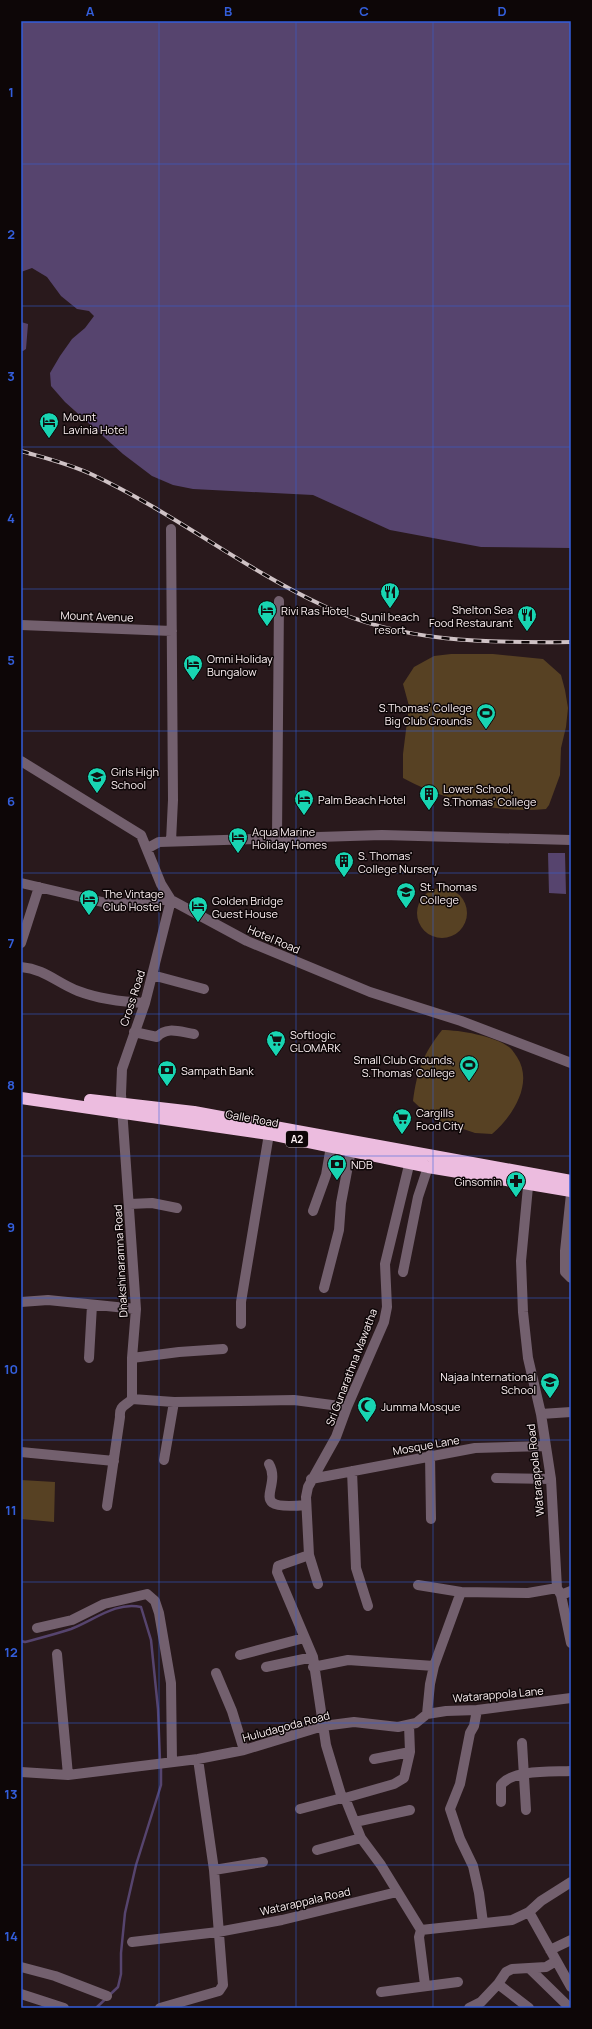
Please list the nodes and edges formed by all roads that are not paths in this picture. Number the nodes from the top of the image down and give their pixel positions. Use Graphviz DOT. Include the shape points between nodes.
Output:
graph roads {
  1 [pos="171,529"];
  2 [pos="279,601"];
  3 [pos="21,625"];
  4 [pos="172,631"];
  5 [pos="21,761"];
  6 [pos="277,837"];
  7 [pos="571,840"];
  8 [pos="171,841"];
  9 [pos="148,848"];
  10 [pos="21,883"];
  11 [pos="39,887"];
  12 [pos="171,900"];
  13 [pos="21,943"];
  14 [pos="21,968"];
  15 [pos="152,975"];
  16 [pos="204,989"];
  17 [pos="145,1003"];
  18 [pos="134,1032"];
  19 [pos="194,1034"];
  20 [pos="571,1063"];
  21 [pos="21,1091"];
  22 [pos="21,1098"];
  23 [pos="122,1109"];
  24 [pos="269,1134"];
  25 [pos="331,1146"];
  26 [pos="351,1150"];
  27 [pos="411,1157"];
  28 [pos="428,1167"];
  29 [pos="528,1179"];
  30 [pos="571,1181"];
  31 [pos="571,1191"];
  32 [pos="571,1194"];
  33 [pos="130,1204"];
  34 [pos="177,1208"];
  35 [pos="313,1211"];
  36 [pos="403,1272"];
  37 [pos="571,1278"];
  38 [pos="324,1288"];
  39 [pos="21,1302"];
  40 [pos="92,1305"];
  41 [pos="136,1309"];
  42 [pos="241,1324"];
  43 [pos="223,1349"];
  44 [pos="89,1358"];
  45 [pos="132,1358"];
  46 [pos="132,1399"];
  47 [pos="174,1402"];
  48 [pos="346,1407"];
  49 [pos="571,1412"];
  50 [pos="541,1414"];
  51 [pos="546,1446"];
  52 [pos="21,1452"];
  53 [pos="430,1455"];
  54 [pos="164,1460"];
  55 [pos="114,1462"];
  56 [pos="269,1464"];
  57 [pos="352,1471"];
  58 [pos="496,1478"];
  59 [pos="311,1479"];
  60 [pos="550,1479"];
  61 [pos="306,1505"];
  62 [pos="107,1506"];
  63 [pos="431,1519"];
  64 [pos="309,1555"];
  65 [pos="318,1584"];
  66 [pos="418,1585"];
  67 [pos="559,1591"];
  68 [pos="571,1591"];
  69 [pos="461,1592"];
  70 [pos="368,1606"];
  71 [pos="37,1628"];
  72 [pos="306,1642"];
  73 [pos="571,1643"];
  74 [pos="57,1654"];
  75 [pos="240,1654"];
  76 [pos="313,1662"];
  77 [pos="434,1666"];
  78 [pos="266,1667"];
  79 [pos="216,1673"];
  80 [pos="571,1698"];
  81 [pos="477,1710"];
  82 [pos="427,1714"];
  83 [pos="409,1725"];
  84 [pos="323,1726"];
  85 [pos="522,1743"];
  86 [pos="244,1750"];
  87 [pos="410,1752"];
  88 [pos="198,1759"];
  89 [pos="374,1759"];
  90 [pos="170,1762"];
  91 [pos="571,1771"];
  92 [pos="21,1772"];
  93 [pos="524,1773"];
  94 [pos="68,1775"];
  95 [pos="344,1798"];
  96 [pos="501,1802"];
  97 [pos="300,1809"];
  98 [pos="410,1810"];
  99 [pos="526,1810"];
  100 [pos="355,1822"];
  101 [pos="361,1838"];
  102 [pos="317,1850"];
  103 [pos="264,1862"];
  104 [pos="214,1870"];
  105 [pos="571,1882"];
  106 [pos="398,1892"];
  107 [pos="528,1912"];
  108 [pos="482,1923"];
  109 [pos="421,1930"];
  110 [pos="218,1932"];
  111 [pos="571,1940"];
  112 [pos="132,1942"];
  113 [pos="550,1950"];
  114 [pos="556,1961"];
  115 [pos="21,1967"];
  116 [pos="530,1969"];
  117 [pos="458,1982"];
  118 [pos="498,1984"];
  119 [pos="425,1985"];
  120 [pos="571,1987"];
  121 [pos="381,1992"];
  122 [pos="21,1994"];
  123 [pos="107,1996"];
  124 [pos="485,2005"];
  125 [pos="64,2008"];
  126 [pos="160,2008"];
  127 [pos="469,2008"];
  128 [pos="528,2008"];
  129 [pos="570,2008"];
  1 -- 4 [label="street"];
  2 -- 6 [label="street"];
  3 -- 4 [label="street, Mount Avenue"];
  4 -- 8 [label="street"];
  5 -- 9 [label="street" via="136,832 144,839"];
  6 -- 7 [label="street" via="382,835"];
  6 -- 8 [label="street"];
  8 -- 9 [label="street" via="159,842"];
  9 -- 12 [label="street" via="161,884"];
  10 -- 11 [label="street"];
  11 -- 12 [label="street" via="115,905 147,900"];
  11 -- 13 [label="street"];
  12 -- 15 [label="street, Cross Road"];
  12 -- 20 [label="street, Hotel Road" via="247,941 370,992 461,1021"];
  14 -- 17 [label="street" via="43,972 77,991 129,1003"];
  15 -- 16 [label="street"];
  15 -- 17 [label="street, Cross Road"];
  17 -- 18 [label="street, Cross Road"];
  18 -- 19 [label="street" via="152,1037 157,1037 162,1031 167,1030"];
  18 -- 23 [label="street, Cross Road" via="122,1069"];
  21 -- 23 [label="highway, Galle Road / A2"];
  22 -- 23 [label="highway, Galle Road / A2"];
  23 -- 24 [label="highway, Galle Road / A2"];
  23 -- 27 [label="highway, Galle Road / A2" via="194,1112"];
  23 -- 33 [label="street, Dhakshinaramna Road"];
  24 -- 25 [label="highway, Galle Road / A2"];
  24 -- 42 [label="street" via="241,1302"];
  25 -- 26 [label="highway, Galle Road / A2"];
  25 -- 35 [label="street" via="326,1175"];
  26 -- 27 [label="highway, Galle Road / A2"];
  26 -- 38 [label="street" via="341,1203 339,1230"];
  27 -- 28 [label="highway, Galle Road / A2"];
  27 -- 29 [label="highway, Galle Road / A2"];
  27 -- 48 [label="street, Sri Gunarathna Mawatha" via="385,1264 387,1307 384,1322"];
  28 -- 29 [label="highway, Galle Road / A2"];
  28 -- 36 [label="street" via="418,1198"];
  29 -- 30 [label="highway, Galle Road / A2"];
  29 -- 31 [label="highway, Galle Road / A2"];
  29 -- 50 [label="street, Watarappola Road" via="521,1261 523,1312 528,1358"];
  32 -- 37 [label="street" via="565,1251 565,1272"];
  33 -- 34 [label="street" via="152,1203"];
  33 -- 41 [label="street, Dhakshinaramna Road"];
  39 -- 40 [label="street" via="48,1300"];
  40 -- 41 [label="street"];
  40 -- 44 [label="street"];
  41 -- 45 [label="street, Dhakshinaramna Road"];
  43 -- 45 [label="street"];
  45 -- 46 [label="street, Dhakshinaramna Road"];
  46 -- 47 [label="street"];
  46 -- 55 [label="street" via="121,1407"];
  47 -- 48 [label="street" via="294,1400"];
  47 -- 54 [label="street"];
  48 -- 59 [label="street, Sri Gunarathna Mawatha" via="336,1437"];
  49 -- 50 [label="street"];
  50 -- 51 [label="street, Watarappola Road"];
  51 -- 53 [label="street, Mosque Lane" via="475,1448"];
  51 -- 60 [label="street, Watarappola Road"];
  52 -- 55 [label="street"];
  53 -- 57 [label="street, Mosque Lane"];
  53 -- 63 [label="street"];
  55 -- 62 [label="street"];
  56 -- 61 [label="street" via="270,1500 276,1505 289,1507"];
  57 -- 59 [label="street, Mosque Lane"];
  57 -- 70 [label="street" via="356,1568"];
  58 -- 60 [label="street"];
  59 -- 61 [label="street, Sri Gunarathna Mawatha"];
  60 -- 67 [label="street, Watarappola Road"];
  61 -- 64 [label="street, Sri Gunarathna Mawatha"];
  64 -- 65 [label="street, Sri Gunarathna Mawatha"];
  64 -- 72 [label="street" via="278,1566 277,1572"];
  66 -- 69 [label="street"];
  67 -- 68 [label="street"];
  67 -- 69 [label="street"];
  67 -- 73 [label="street, Watarappola Road"];
  69 -- 77 [label="street"];
  71 -- 90 [label="street" via="72,1620 104,1604 147,1594 155,1600 171,1684"];
  72 -- 75 [label="street"];
  72 -- 76 [label="street"];
  74 -- 94 [label="street"];
  76 -- 77 [label="street" via="348,1660"];
  76 -- 78 [label="street"];
  76 -- 84 [label="street"];
  77 -- 82 [label="street"];
  79 -- 86 [label="street" via="232,1711"];
  80 -- 81 [label="street, Watarappola Lane"];
  81 -- 82 [label="street, Watarappola Lane"];
  81 -- 108 [label="street" via="460,1784 450,1809 473,1866 480,1892"];
  82 -- 83 [label="street, Huludagoda Road"];
  83 -- 84 [label="street, Huludagoda Road" via="398,1727 354,1722"];
  83 -- 87 [label="street"];
  84 -- 86 [label="street, Huludagoda Road"];
  84 -- 95 [label="street" via="326,1745"];
  85 -- 93 [label="street"];
  86 -- 88 [label="street, Huludagoda Road"];
  87 -- 89 [label="street"];
  87 -- 95 [label="street" via="404,1778 394,1784"];
  88 -- 90 [label="street, Huludagoda Road"];
  88 -- 104 [label="street"];
  90 -- 94 [label="street, Huludagoda Road"];
  91 -- 93 [label="street"];
  92 -- 94 [label="street, Huludagoda Road"];
  93 -- 96 [label="street" via="504,1781 501,1785"];
  93 -- 99 [label="street"];
  95 -- 97 [label="street"];
  95 -- 100 [label="street"];
  98 -- 100 [label="street"];
  100 -- 101 [label="street"];
  101 -- 102 [label="street"];
  101 -- 106 [label="street"];
  103 -- 104 [label="street"];
  104 -- 110 [label="street"];
  105 -- 107 [label="street"];
  106 -- 109 [label="street"];
  106 -- 110 [label="street, Watarappala Road" via="282,1920"];
  107 -- 108 [label="street" via="512,1920"];
  107 -- 113 [label="street"];
  108 -- 109 [label="street"];
  109 -- 119 [label="street" via="419,1937"];
  110 -- 112 [label="street, Watarappala Road"];
  110 -- 126 [label="street" via="223,1985 219,1991"];
  111 -- 113 [label="street"];
  113 -- 114 [label="street"];
  114 -- 116 [label="street" via="546,1968"];
  114 -- 120 [label="street"];
  115 -- 123 [label="street" via="55,1976"];
  116 -- 118 [label="street" via="512,1969 506,1972"];
  116 -- 129 [label="street"];
  117 -- 119 [label="street"];
  118 -- 124 [label="street"];
  118 -- 128 [label="street"];
  119 -- 121 [label="street"];
  122 -- 125 [label="street"];
  124 -- 127 [label="street"];
}
